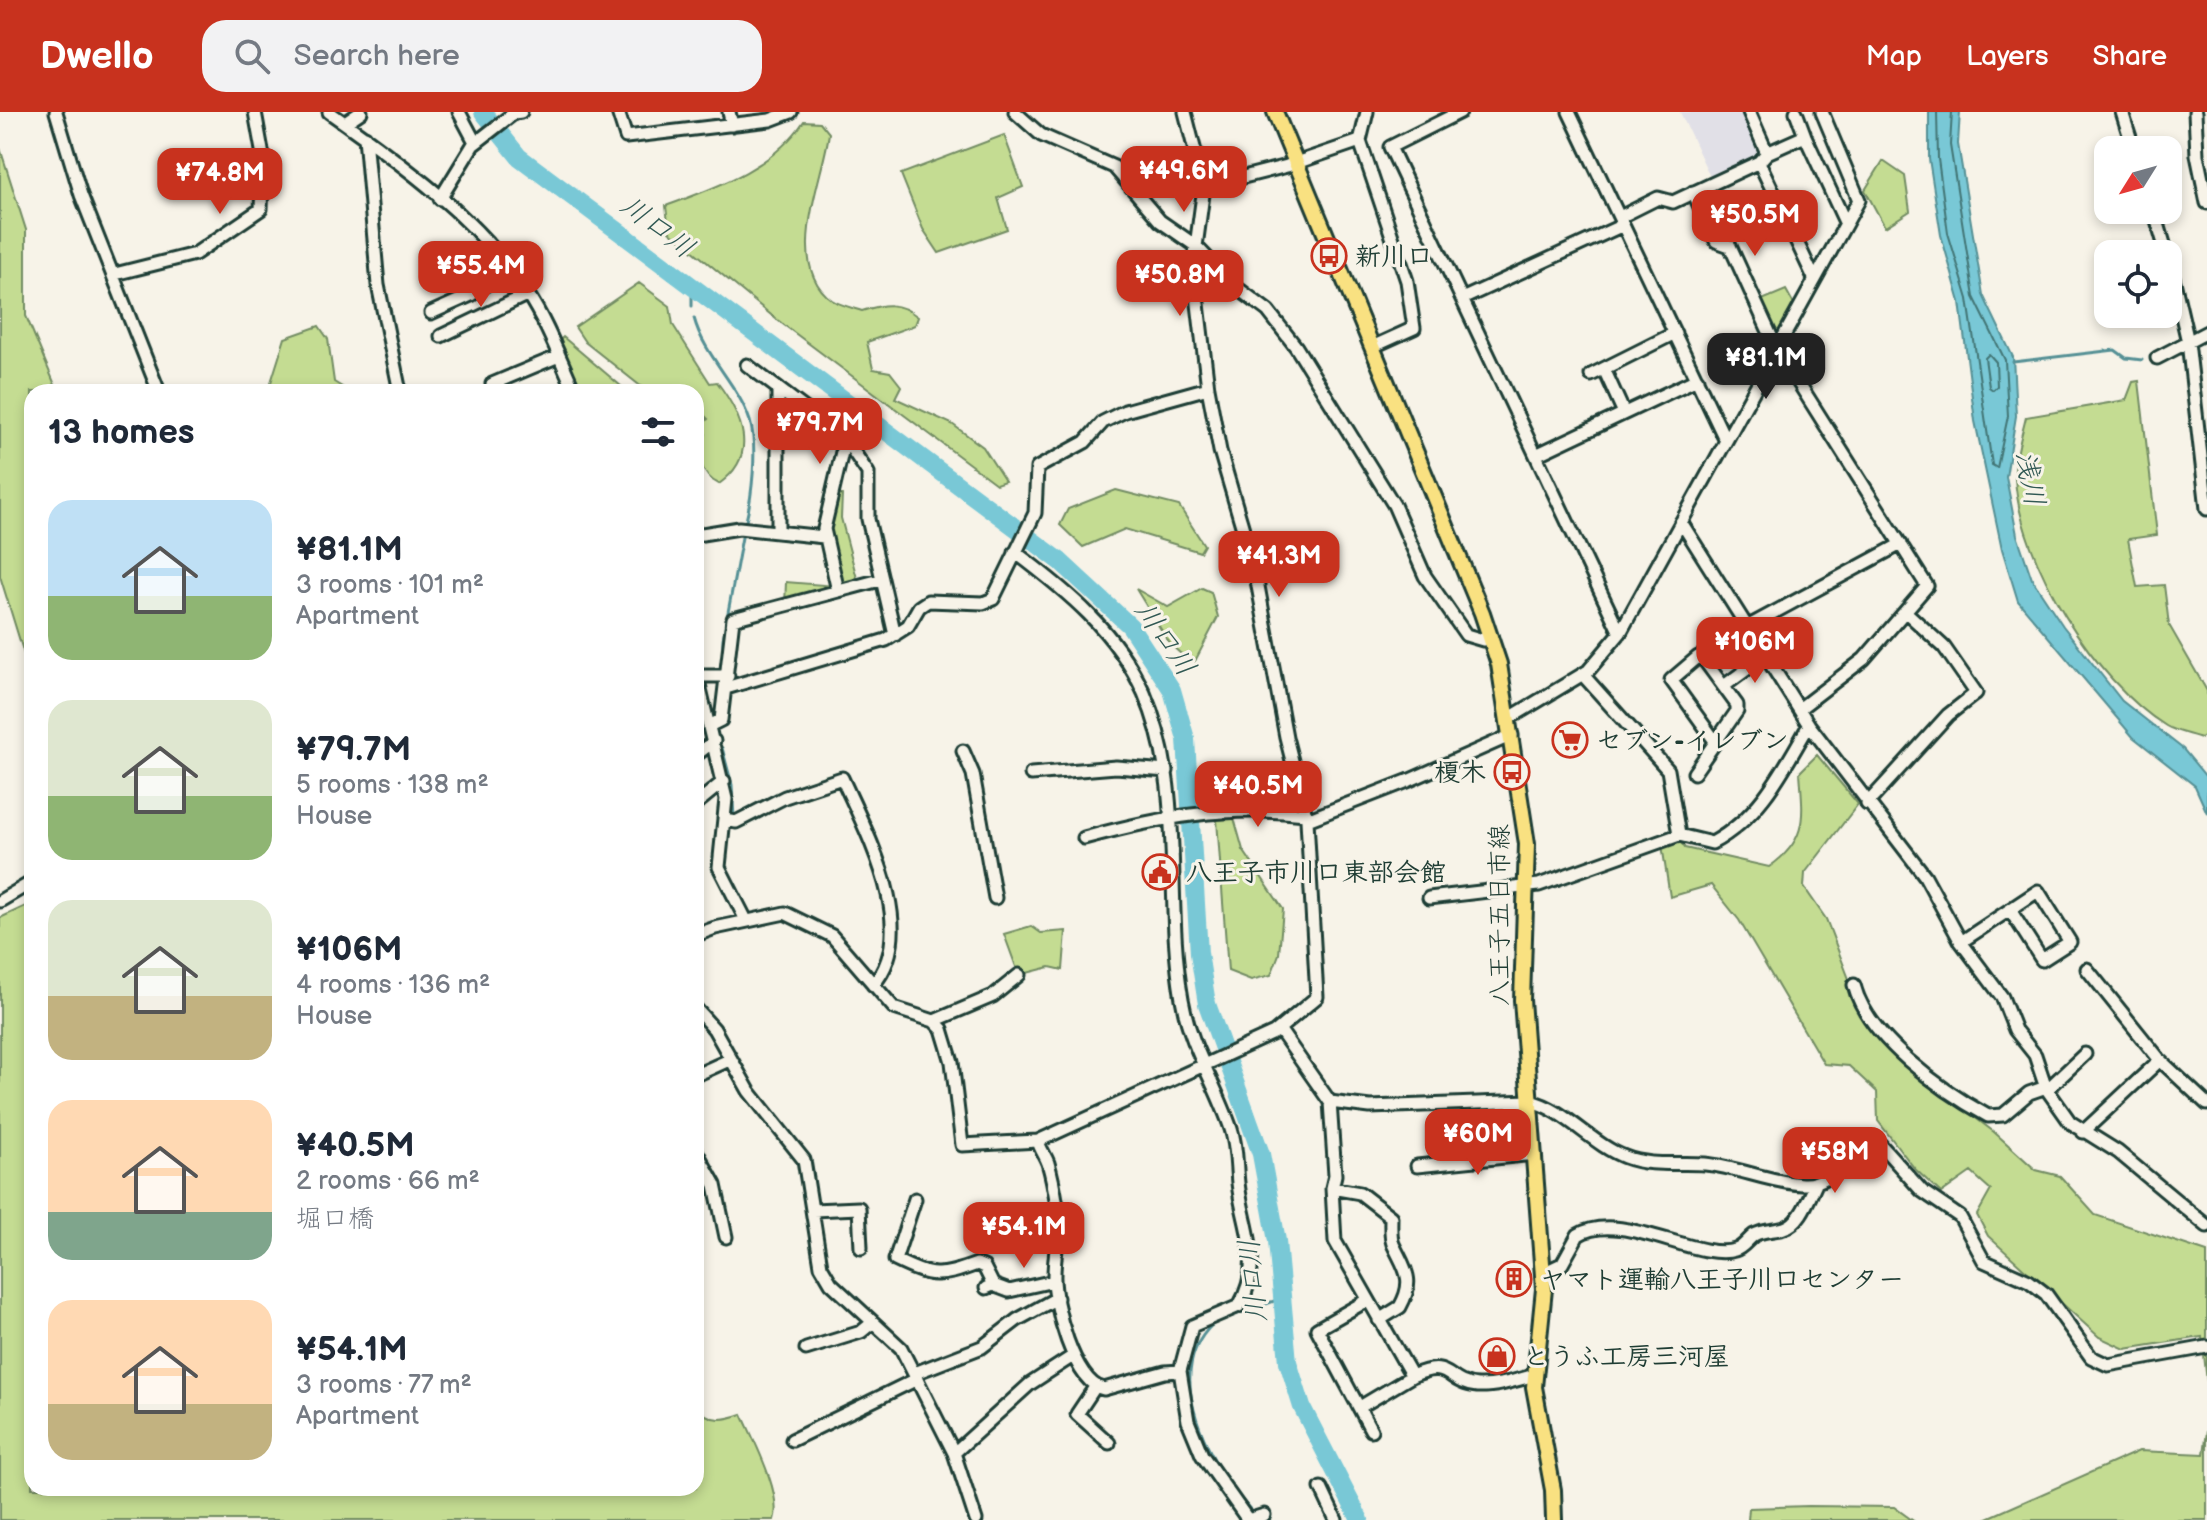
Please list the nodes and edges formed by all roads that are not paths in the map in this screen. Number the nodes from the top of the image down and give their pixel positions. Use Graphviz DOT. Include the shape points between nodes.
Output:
graph roads {
  1 [pos="56,112"];
  2 [pos="255,112"];
  3 [pos="329,112"];
  4 [pos="361,112"];
  5 [pos="459,112"];
  6 [pos="618,112"];
  7 [pos="729,112"];
  8 [pos="791,112"];
  9 [pos="1015,112"];
  10 [pos="1185,112"];
  11 [pos="1275,112"];
  12 [pos="1367,112"];
  13 [pos="1460,112"];
  14 [pos="1569,112"];
  15 [pos="1749,112"];
  16 [pos="1796,112"];
  17 [pos="1822,112"];
  18 [pos="2122,112"];
  19 [pos="2195,112"];
  20 [pos="517,113"];
  21 [pos="345,123"];
  22 [pos="732,125"];
  23 [pos="1805,136"];
  24 [pos="2130,136"];
  25 [pos="365,137"];
  26 [pos="1360,141"];
  27 [pos="475,142"];
  28 [pos="1763,157"];
  29 [pos="1296,163"];
  30 [pos="1204,187"];
  31 [pos="1693,192"];
  32 [pos="440,199"];
  33 [pos="2207,203"];
  34 [pos="1622,221"];
  35 [pos="1845,222"];
  36 [pos="1196,246"];
  37 [pos="509,268"];
  38 [pos="115,274"];
  39 [pos="1814,278"];
  40 [pos="528,294"];
  41 [pos="1462,299"];
  42 [pos="431,313"];
  43 [pos="2182,316"];
  44 [pos="2207,332"];
  45 [pos="1675,333"];
  46 [pos="441,336"];
  47 [pos="2188,342"];
  48 [pos="1372,347"];
  49 [pos="1776,347"];
  50 [pos="559,356"];
  51 [pos="2157,358"];
  52 [pos="747,365"];
  53 [pos="1604,369"];
  54 [pos="1591,375"];
  55 [pos="1697,379"];
  56 [pos="155,384"];
  57 [pos="398,384"];
  58 [pos="492,384"];
  59 [pos="571,384"];
  60 [pos="1208,388"];
  61 [pos="778,389"];
  62 [pos="1624,413"];
  63 [pos="845,439"];
  64 [pos="1725,439"];
  65 [pos="1536,455"];
  66 [pos="2207,509"];
  67 [pos="1681,522"];
  68 [pos="778,532"];
  69 [pos="704,534"];
  70 [pos="824,537"];
  71 [pos="1901,544"];
  72 [pos="1015,551"];
  73 [pos="880,580"];
  74 [pos="838,591"];
  75 [pos="1907,613"];
  76 [pos="1747,627"];
  77 [pos="1620,633"];
  78 [pos="895,635"];
  79 [pos="1491,636"];
  80 [pos="1765,656"];
  81 [pos="704,675"];
  82 [pos="1583,675"];
  83 [pos="724,679"];
  84 [pos="1724,686"];
  85 [pos="704,700"];
  86 [pos="1799,709"];
  87 [pos="1508,719"];
  88 [pos="711,725"];
  89 [pos="1809,725"];
  90 [pos="1512,735"];
  91 [pos="714,741"];
  92 [pos="1715,741"];
  93 [pos="704,749"];
  94 [pos="963,751"];
  95 [pos="1167,771"];
  96 [pos="1694,773"];
  97 [pos="1031,774"];
  98 [pos="724,781"];
  99 [pos="704,797"];
  100 [pos="1867,804"];
  101 [pos="1171,815"];
  102 [pos="1306,817"];
  103 [pos="731,821"];
  104 [pos="1679,835"];
  105 [pos="1084,838"];
  106 [pos="1526,885"];
  107 [pos="24,887"];
  108 [pos="995,898"];
  109 [pos="1429,898"];
  110 [pos="0,901"];
  111 [pos="2010,910"];
  112 [pos="746,920"];
  113 [pos="704,933"];
  114 [pos="1961,942"];
  115 [pos="2087,969"];
  116 [pos="1019,975"];
  117 [pos="873,985"];
  118 [pos="1854,985"];
  119 [pos="704,1018"];
  120 [pos="934,1021"];
  121 [pos="1279,1029"];
  122 [pos="2085,1054"];
  123 [pos="729,1060"];
  124 [pos="2160,1060"];
  125 [pos="1204,1063"];
  126 [pos="704,1071"];
  127 [pos="2046,1088"];
  128 [pos="1530,1101"];
  129 [pos="1330,1102"];
  130 [pos="2207,1104"];
  131 [pos="2083,1132"];
  132 [pos="1038,1141"];
  133 [pos="1535,1154"];
  134 [pos="704,1165"];
  135 [pos="1417,1166"];
  136 [pos="1816,1184"];
  137 [pos="1332,1188"];
  138 [pos="915,1199"];
  139 [pos="813,1210"];
  140 [pos="2207,1226"];
  141 [pos="726,1237"];
  142 [pos="861,1248"];
  143 [pos="1543,1273"];
  144 [pos="1054,1281"];
  145 [pos="1057,1298"];
  146 [pos="1368,1300"];
  147 [pos="1379,1320"];
  148 [pos="872,1323"];
  149 [pos="2207,1347"];
  150 [pos="806,1349"];
  151 [pos="1073,1356"];
  152 [pos="1180,1371"];
  153 [pos="1535,1375"];
  154 [pos="916,1376"];
  155 [pos="1412,1376"];
  156 [pos="1095,1387"];
  157 [pos="1360,1407"];
  158 [pos="1371,1430"];
  159 [pos="792,1440"];
  160 [pos="1109,1443"];
  161 [pos="954,1453"];
  162 [pos="1321,1488"];
  163 [pos="1261,1517"];
  164 [pos="976,1520"];
  165 [pos="1336,1520"];
  166 [pos="1554,1520"];
  1 -- 38 [label="street" via="81,195"];
  2 -- 38 [label="street" via="263,156 261,209 195,254"];
  3 -- 21 [label="street"];
  4 -- 21 [label="street"];
  5 -- 27 [label="street"];
  6 -- 22 [label="street" via="626,137"];
  7 -- 22 [label="street"];
  8 -- 22 [label="street"];
  9 -- 36 [label="street" via="1041,135 1114,167 1160,221"];
  10 -- 30 [label="street"];
  11 -- 29 [label="main road, 八王子五日市線"];
  12 -- 26 [label="street"];
  13 -- 41 [label="street" via="1390,147"];
  14 -- 34 [label="street"];
  15 -- 28 [label="street"];
  16 -- 23 [label="street"];
  17 -- 35 [label="street" via="1859,200"];
  18 -- 24 [label="street"];
  19 -- 33 [label="street"];
  20 -- 27 [label="street"];
  21 -- 25 [label="street"];
  23 -- 28 [label="street"];
  23 -- 35 [label="street"];
  25 -- 32 [label="street"];
  25 -- 57 [label="street" via="378,285"];
  26 -- 29 [label="street"];
  26 -- 48 [label="street" via="1407,281 1414,328"];
  27 -- 32 [label="street"];
  28 -- 31 [label="street"];
  28 -- 39 [label="street"];
  29 -- 30 [label="street"];
  29 -- 48 [label="main road, 八王子五日市線"];
  30 -- 36 [label="street"];
  31 -- 34 [label="street" via="1673,202 1658,198"];
  31 -- 49 [label="street" via="1716,241 1730,246"];
  32 -- 37 [label="street"];
  34 -- 41 [label="street"];
  34 -- 45 [label="street"];
  35 -- 39 [label="street"];
  36 -- 60 [label="street"];
  36 -- 79 [label="street" via="1232,284 1268,311 1296,347 1394,505 1425,576 1466,635 1483,640"];
  37 -- 40 [label="street"];
  37 -- 42 [label="street" via="471,295"];
  38 -- 56 [label="street"];
  39 -- 49 [label="street"];
  40 -- 46 [label="street"];
  40 -- 50 [label="street"];
  41 -- 65 [label="street"];
  43 -- 47 [label="street"];
  44 -- 47 [label="street"];
  45 -- 53 [label="street"];
  45 -- 55 [label="street"];
  47 -- 51 [label="street"];
  47 -- 66 [label="street"];
  48 -- 79 [label="main road, 八王子五日市線"];
  49 -- 64 [label="street"];
  49 -- 71 [label="street"];
  50 -- 58 [label="street"];
  50 -- 59 [label="street"];
  52 -- 61 [label="street"];
  53 -- 54 [label="street"];
  53 -- 62 [label="street"];
  55 -- 62 [label="street"];
  55 -- 64 [label="street"];
  60 -- 72 [label="street" via="1125,411 1103,422 1085,442 1037,468 1038,499"];
  60 -- 102 [label="street" via="1260,593"];
  61 -- 63 [label="street"];
  61 -- 68 [label="street"];
  62 -- 65 [label="street"];
  63 -- 70 [label="street"];
  63 -- 73 [label="street" via="868,473 868,519"];
  64 -- 67 [label="street"];
  65 -- 77 [label="street"];
  67 -- 76 [label="street"];
  67 -- 77 [label="street"];
  68 -- 69 [label="street" via="744,528"];
  68 -- 70 [label="street"];
  70 -- 74 [label="street"];
  71 -- 75 [label="street" via="1927,586"];
  71 -- 76 [label="street"];
  72 -- 78 [label="street" via="993,599 928,601"];
  72 -- 95 [label="street" via="1079,602 1119,648 1151,711"];
  73 -- 74 [label="street"];
  73 -- 78 [label="street"];
  74 -- 83 [label="street" via="733,619"];
  75 -- 86 [label="street" via="1864,659"];
  75 -- 100 [label="street" via="1944,647 1976,693 1948,715"];
  76 -- 80 [label="street"];
  77 -- 82 [label="street"];
  78 -- 83 [label="street"];
  79 -- 87 [label="main road, 八王子五日市線"];
  80 -- 84 [label="street"];
  80 -- 86 [label="street"];
  81 -- 83 [label="street"];
  82 -- 87 [label="street"];
  82 -- 104 [label="street" via="1668,770"];
  83 -- 88 [label="street" via="721,720"];
  84 -- 92 [label="street" via="1737,711"];
  84 -- 92 [label="street" via="1702,657 1671,680"];
  85 -- 88 [label="street"];
  86 -- 89 [label="street"];
  87 -- 90 [label="main road, 八王子五日市線"];
  88 -- 91 [label="street"];
  89 -- 100 [label="street"];
  89 -- 104 [label="street" via="1765,799 1748,817 1712,843"];
  90 -- 102 [label="street" via="1383,791"];
  90 -- 106 [label="main road, 八王子五日市線" via="1527,844"];
  91 -- 93 [label="street"];
  91 -- 98 [label="street"];
  92 -- 96 [label="street"];
  94 -- 108 [label="street" via="973,774"];
  95 -- 97 [label="street" via="1116,767"];
  95 -- 101 [label="street"];
  98 -- 99 [label="street"];
  98 -- 103 [label="street"];
  100 -- 114 [label="street" via="1925,876"];
  101 -- 102 [label="street"];
  101 -- 105 [label="street"];
  101 -- 125 [label="street" via="1179,981 1184,1013"];
  102 -- 121 [label="street" via="1320,993"];
  103 -- 112 [label="street" via="719,867"];
  103 -- 117 [label="street" via="842,778 887,886 889,957"];
  104 -- 106 [label="street" via="1539,885"];
  106 -- 109 [label="street"];
  106 -- 128 [label="main road, 八王子五日市線" via="1522,990"];
  107 -- 110 [label="street"];
  111 -- 111 [label="street" via="2042,960 2070,942 2038,891"];
  111 -- 114 [label="street"];
  112 -- 113 [label="street"];
  112 -- 117 [label="street" via="785,913 817,926"];
  114 -- 127 [label="street" via="2002,997 2015,1030 2035,1055"];
  115 -- 124 [label="street"];
  116 -- 120 [label="street" via="993,996"];
  117 -- 120 [label="street" via="899,1012"];
  118 -- 127 [label="street" via="1859,1005 1873,1025 1919,1067 1988,1116 2003,1115 2029,1093"];
  119 -- 123 [label="street"];
  120 -- 132 [label="street" via="942,1029 952,1062 962,1145"];
  121 -- 125 [label="street"];
  121 -- 129 [label="street"];
  122 -- 127 [label="street"];
  123 -- 126 [label="street"];
  123 -- 139 [label="street" via="804,1160"];
  124 -- 130 [label="street"];
  124 -- 131 [label="street"];
  125 -- 132 [label="street"];
  125 -- 152 [label="street" via="1233,1136 1253,1267 1239,1306 1192,1326"];
  127 -- 131 [label="street"];
  128 -- 129 [label="street" via="1370,1107"];
  128 -- 133 [label="main road, 八王子五日市線"];
  128 -- 136 [label="street" via="1546,1106 1605,1148 1642,1162 1705,1164"];
  129 -- 137 [label="street"];
  131 -- 140 [label="street" via="2110,1145"];
  132 -- 144 [label="street" via="1058,1208"];
  133 -- 135 [label="street"];
  133 -- 143 [label="main road, 八王子五日市線"];
  134 -- 141 [label="street" via="715,1185"];
  136 -- 143 [label="street" via="1788,1227 1756,1234 1733,1251 1601,1227 1578,1235 1562,1264"];
  136 -- 149 [label="street" via="1864,1143 1878,1142 1922,1191 1960,1217 1984,1261 2046,1294 2091,1357 2108,1365"];
  137 -- 146 [label="street" via="1335,1241"];
  137 -- 147 [label="street" via="1360,1193 1391,1217 1392,1242 1404,1259 1408,1280 1400,1307"];
  138 -- 144 [label="street" via="895,1260 929,1276 950,1275 977,1264 984,1267 989,1286 1009,1291"];
  139 -- 142 [label="street" via="859,1208"];
  139 -- 148 [label="street" via="821,1266"];
  143 -- 153 [label="main road, 八王子五日市線"];
  144 -- 145 [label="street"];
  145 -- 151 [label="street"];
  145 -- 154 [label="street" via="982,1347"];
  146 -- 147 [label="street"];
  146 -- 157 [label="street" via="1317,1329"];
  147 -- 155 [label="street"];
  148 -- 150 [label="street" via="861,1332"];
  148 -- 154 [label="street" via="901,1348"];
  151 -- 156 [label="street"];
  151 -- 161 [label="street" via="1030,1384"];
  152 -- 156 [label="street"];
  152 -- 163 [label="street" via="1188,1421 1202,1455 1248,1520"];
  153 -- 155 [label="street" via="1480,1386 1431,1367"];
  153 -- 166 [label="main road, 八王子五日市線"];
  154 -- 159 [label="street"];
  154 -- 161 [label="street"];
  155 -- 157 [label="street"];
  156 -- 160 [label="street" via="1077,1414"];
  157 -- 158 [label="street"];
  161 -- 164 [label="street"];
  162 -- 165 [label="street"];
}
